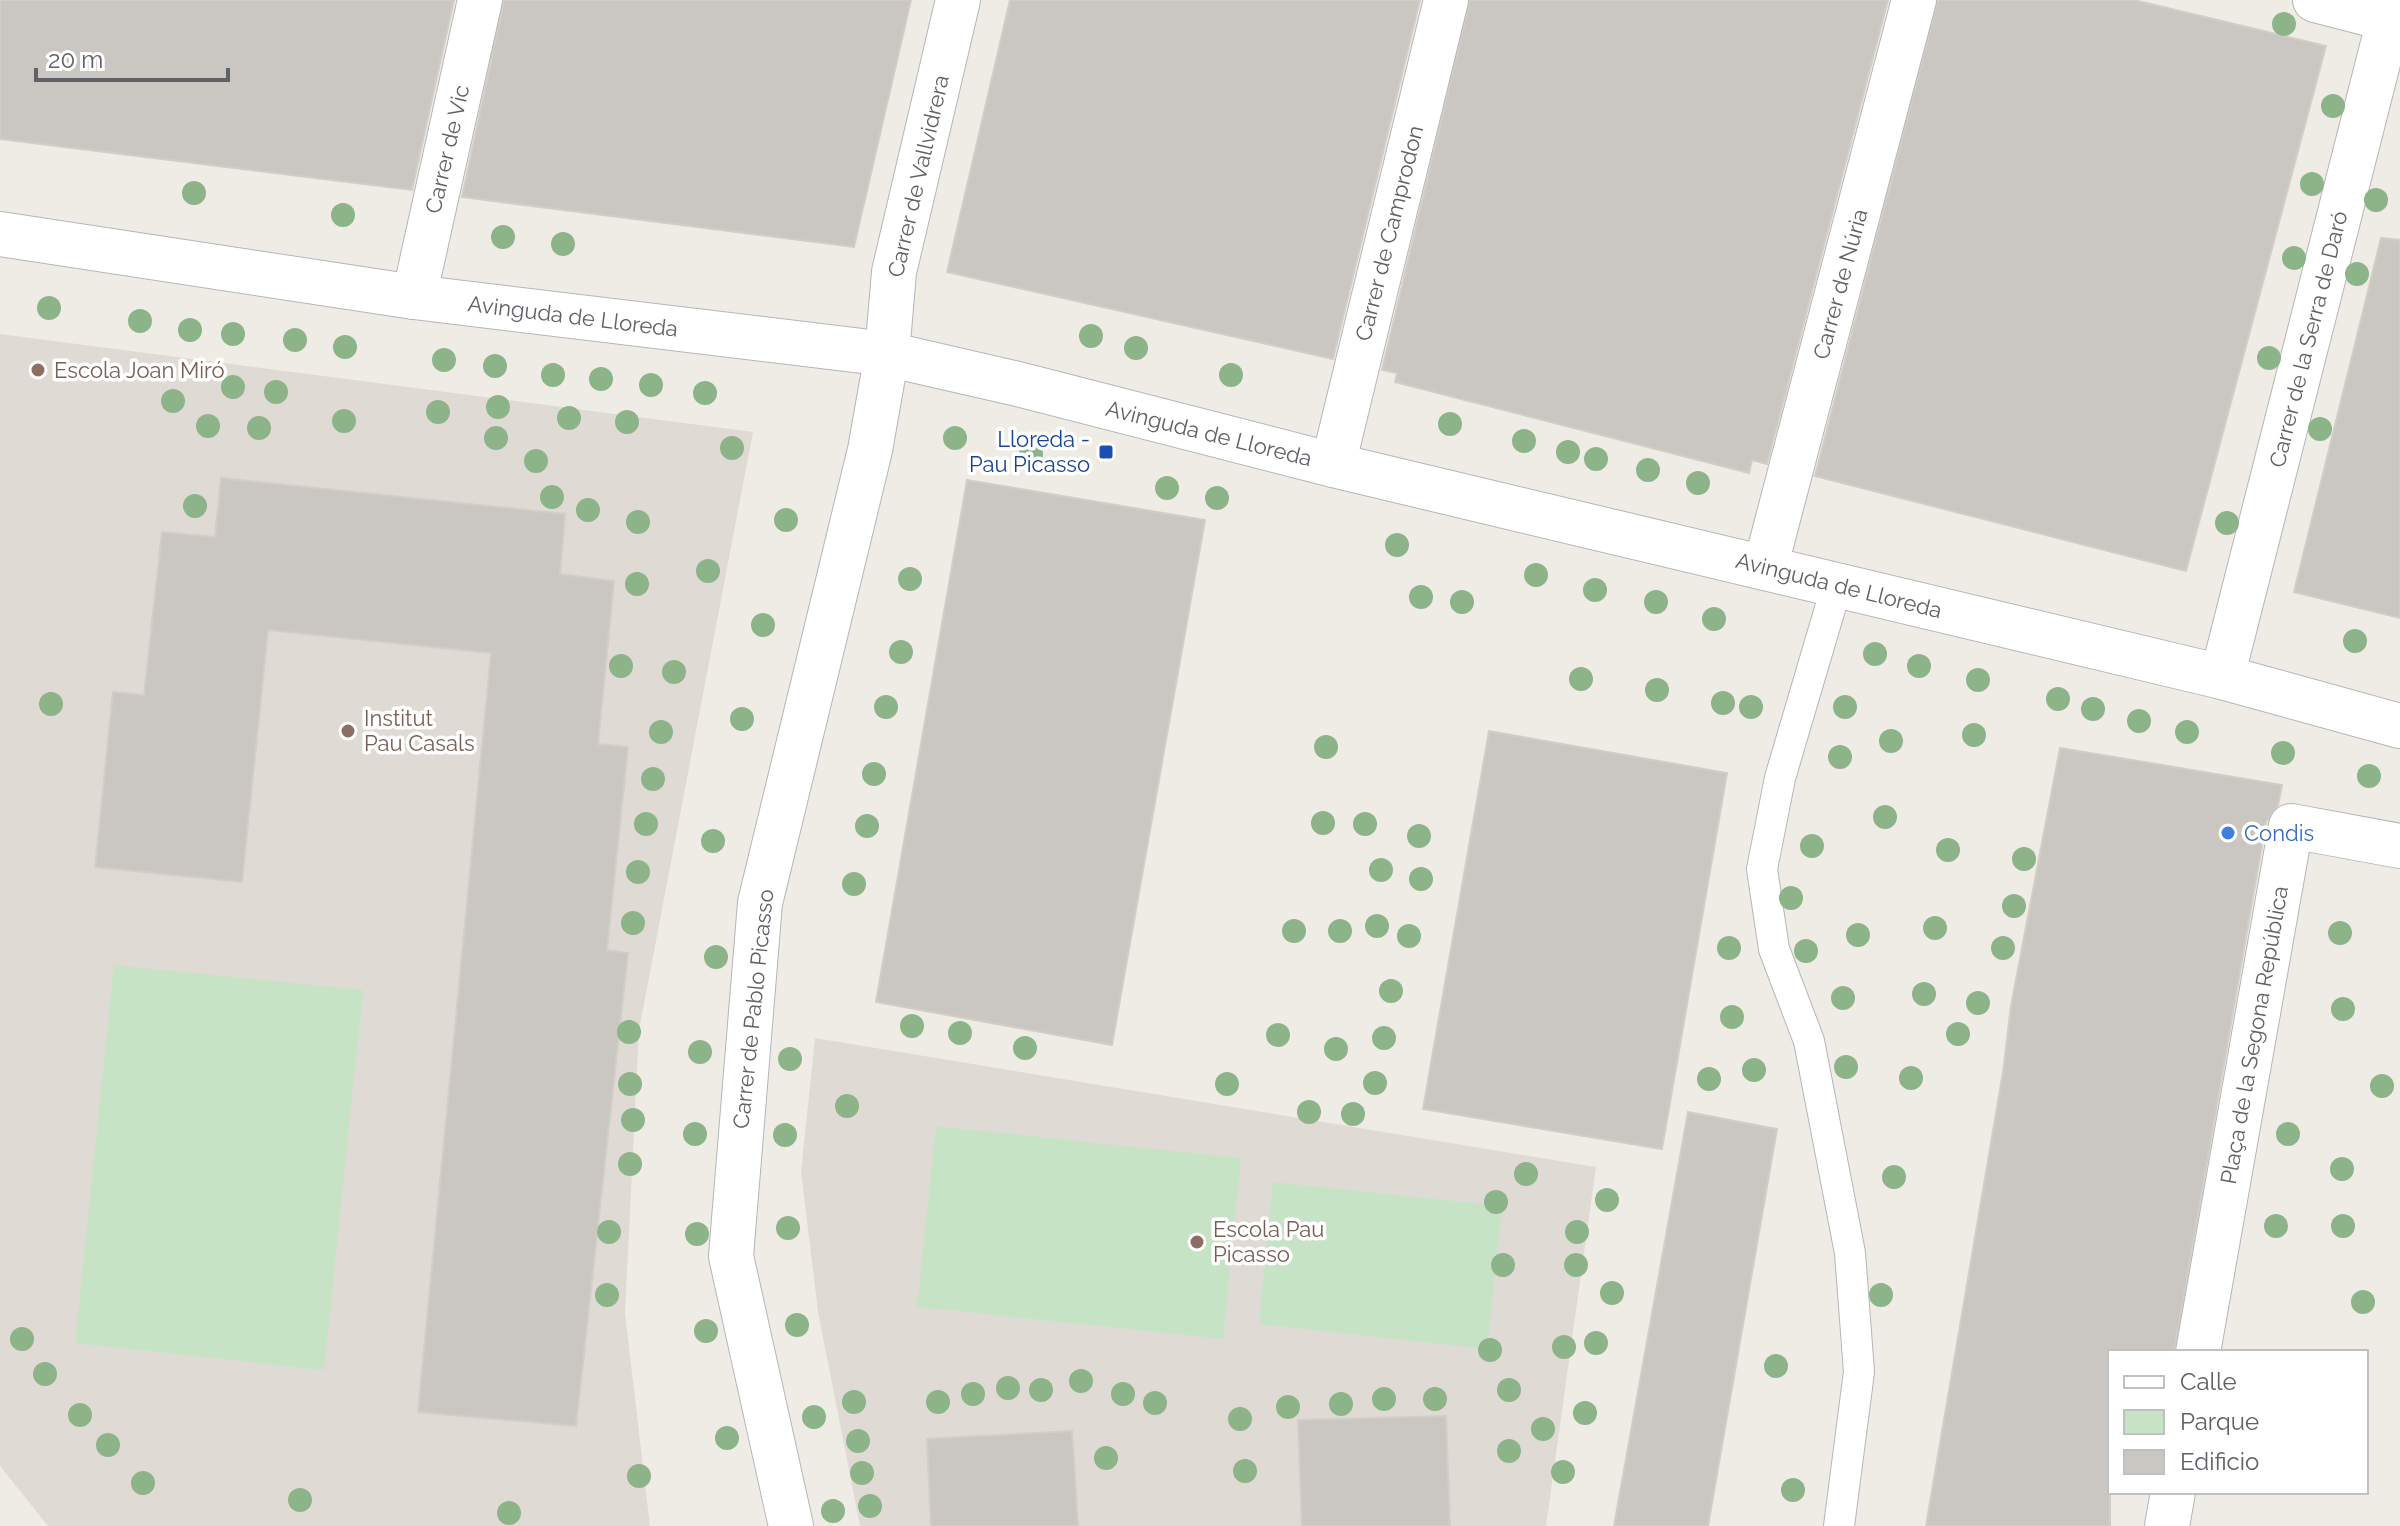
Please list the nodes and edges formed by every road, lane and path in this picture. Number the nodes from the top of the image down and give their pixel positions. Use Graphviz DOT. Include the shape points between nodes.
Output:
graph roads {
  1 [pos="480,0"];
  2 [pos="958,0"];
  3 [pos="1446,0"];
  4 [pos="1914,0"];
  5 [pos="2315,0"];
  6 [pos="2394,14"];
  7 [pos="0,234"];
  8 [pos="414,297"];
  9 [pos="887,354"];
  10 [pos="1333,465"];
  11 [pos="1765,568"];
  12 [pos="1837,585"];
  13 [pos="2222,677"];
  14 [pos="2400,726"];
  15 [pos="2400,846"];
  16 [pos="2198,1350"];
  17 [pos="2173,1494"];
  18 [pos="791,1526"];
  19 [pos="1839,1526"];
  20 [pos="2167,1526"];
  1 -- 8 [label="street, Carrer de Vic"];
  2 -- 9 [label="street, Carrer de Vallvidrera" via="894,272"];
  3 -- 10 [label="street, Carrer de Camprodon"];
  4 -- 11 [label="street, Carrer de Núria"];
  5 -- 6 [label="street"];
  6 -- 13 [label="street, Carrer de la Serra de Daró"];
  7 -- 8 [label="street, Avinguda de Lloreda"];
  8 -- 9 [label="street, Avinguda de Lloreda"];
  9 -- 10 [label="street, Avinguda de Lloreda"];
  9 -- 18 [label="street, Carrer de Pablo Picasso" via="870,450 760,903 732,1240 731,1256"];
  10 -- 11 [label="street, Avinguda de Lloreda"];
  11 -- 12 [label="street, Avinguda de Lloreda"];
  12 -- 13 [label="street, Avinguda de Lloreda"];
  12 -- 19 [label="lane" via="1780,778 1762,869 1774,949 1809,1041 1850,1253 1859,1372"];
  13 -- 14 [label="street, Avinguda de Lloreda"];
  15 -- 16 [label="street, Plaça de la Segona República" via="2291,826"];
  17 -- 20 [label="street"];
}
